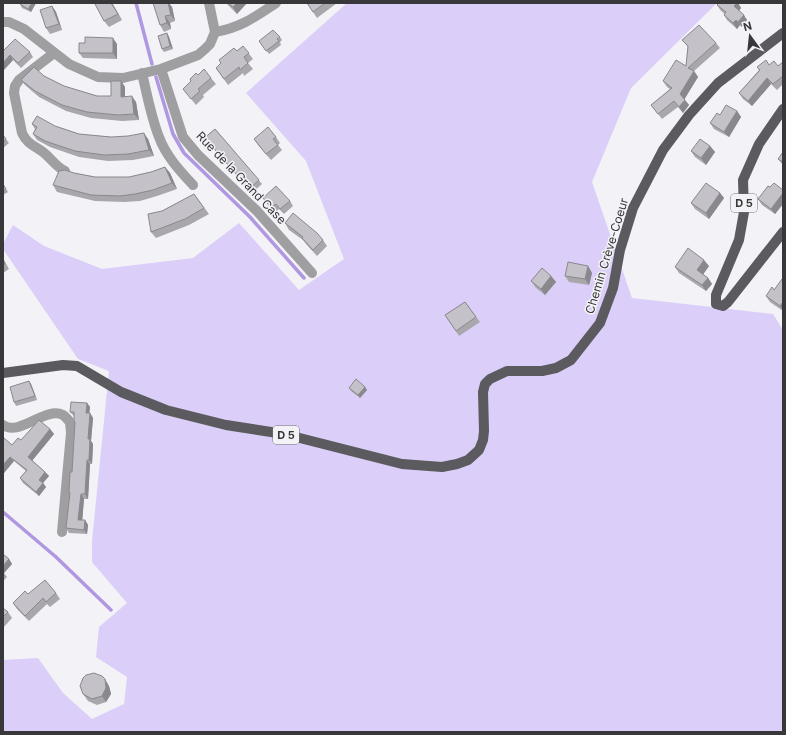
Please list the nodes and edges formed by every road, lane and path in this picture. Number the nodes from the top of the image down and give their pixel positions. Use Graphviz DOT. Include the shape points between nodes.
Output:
graph roads {
  1 [pos="209,3"];
  2 [pos="276,3"];
  3 [pos="3,22"];
  4 [pos="215,32"];
  5 [pos="783,33"];
  6 [pos="54,53"];
  7 [pos="161,69"];
  8 [pos="142,73"];
  9 [pos="783,109"];
  10 [pos="65,171"];
  11 [pos="193,185"];
  12 [pos="783,232"];
  13 [pos="312,273"];
  14 [pos="3,373"];
  15 [pos="3,425"];
  16 [pos="62,532"];
  1 -- 4 [label="street"];
  2 -- 4 [label="street" via="244,24"];
  3 -- 6 [label="street" via="24,29"];
  4 -- 7 [label="street" via="210,44 198,55"];
  5 -- 14 [label="main road, Chemin Crève-Coeur / D 5" via="718,83 689,115 663,150 633,208 620,250 613,288 600,323 571,360 556,368 542,371 507,371 490,378 485,384 482,440 479,450 468,460 442,466 402,464 284,434 226,425 166,410 121,392 77,366 63,365"];
  6 -- 8 [label="street" via="69,64 98,77 123,78"];
  6 -- 10 [label="street" via="19,80 14,93 24,139"];
  7 -- 8 [label="street"];
  7 -- 13 [label="street, Rue de la Grand Case" via="183,137 198,155 257,211"];
  8 -- 11 [label="street" via="159,138 170,157"];
  9 -- 12 [label="main road, D 5" via="759,144 743,180 744,212 739,240 716,296 716,304 726,304"];
  15 -- 16 [label="street" via="16,428 44,416 56,414 64,416 70,422"];
}
